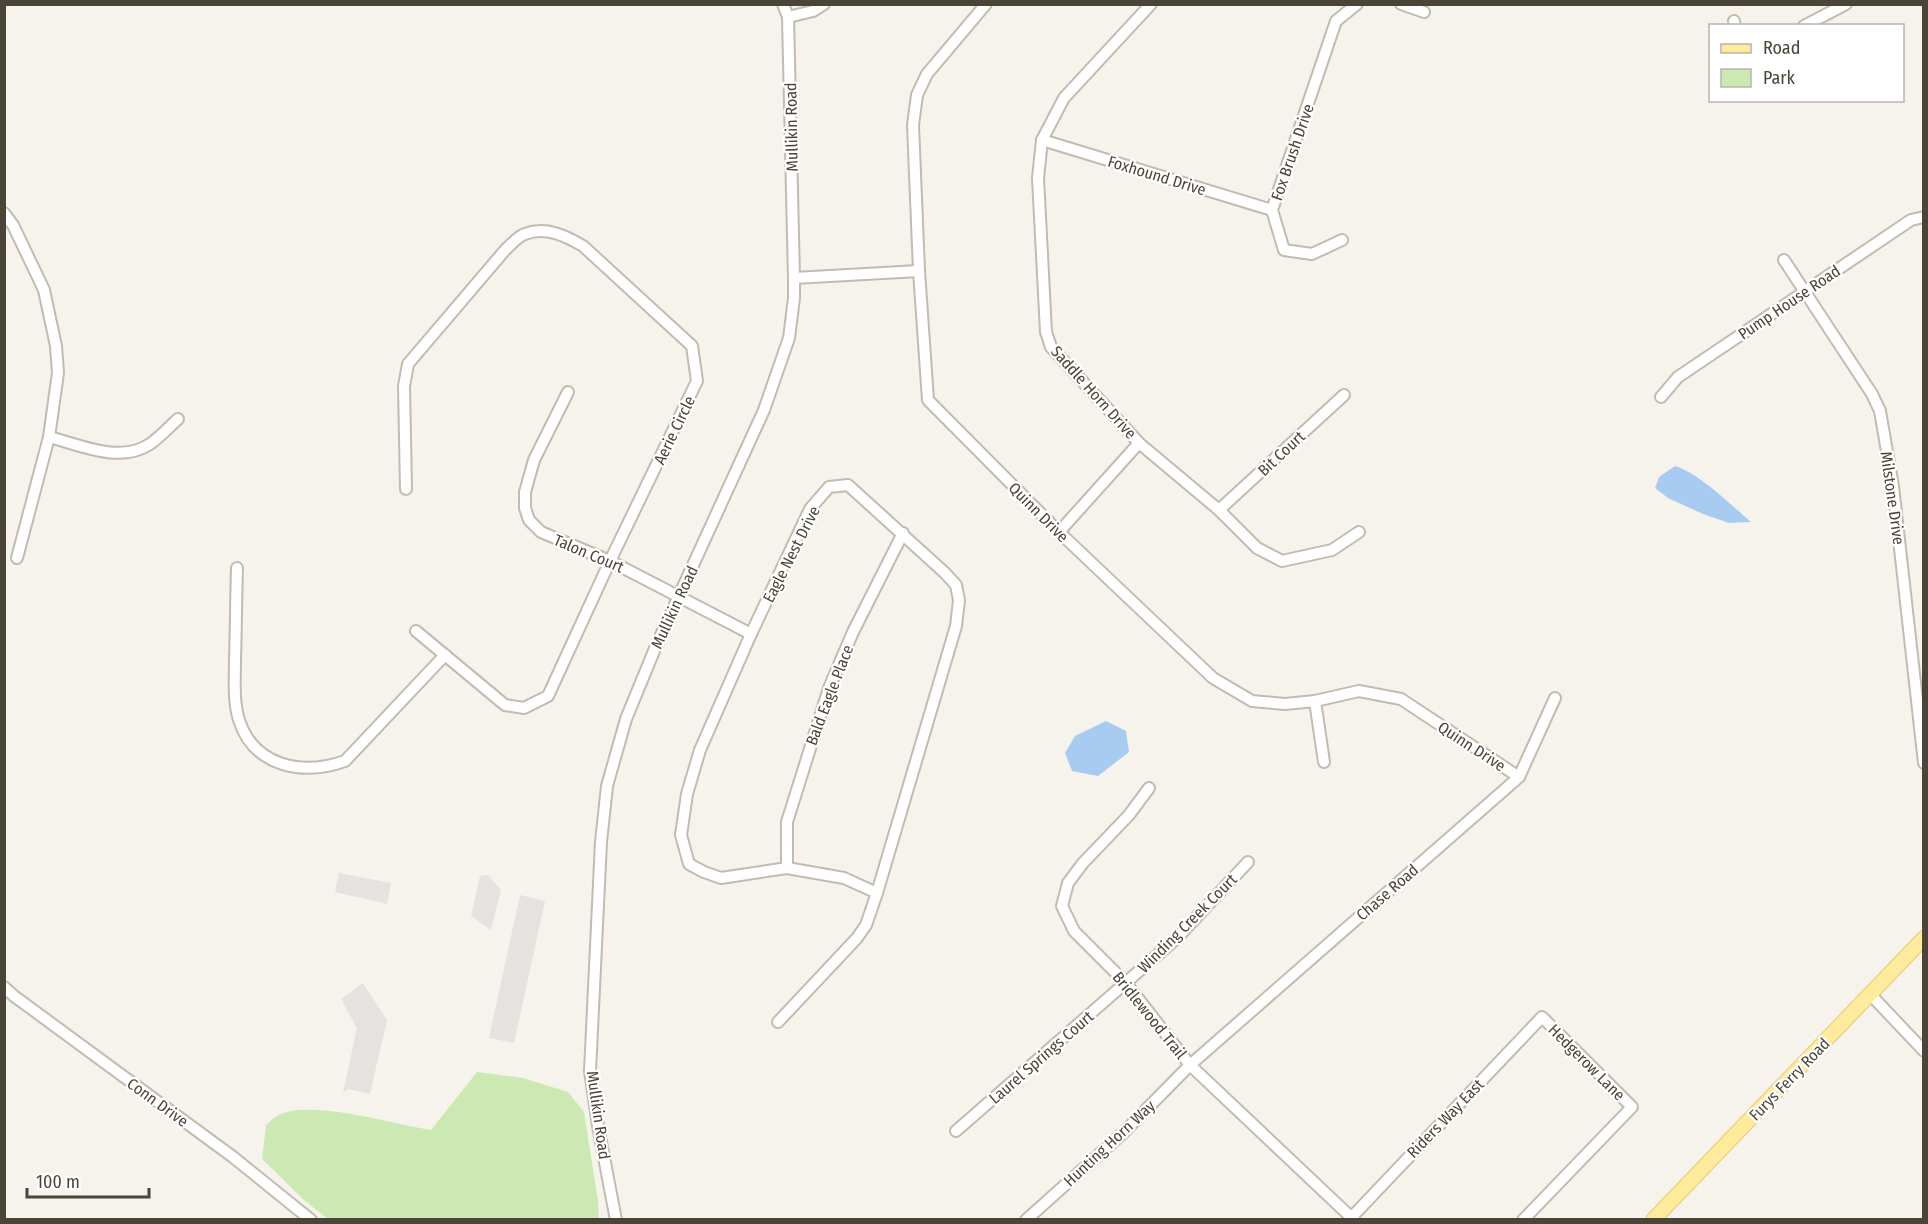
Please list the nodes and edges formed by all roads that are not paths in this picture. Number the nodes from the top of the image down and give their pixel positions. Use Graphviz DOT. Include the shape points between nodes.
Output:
graph roads {
  1 [pos="783,4"];
  2 [pos="824,4"];
  3 [pos="986,4"];
  4 [pos="1151,4"];
  5 [pos="1357,4"];
  6 [pos="1401,4"];
  7 [pos="1846,4"];
  8 [pos="1424,12"];
  9 [pos="788,17"];
  10 [pos="1808,24"];
  11 [pos="1042,140"];
  12 [pos="1272,210"];
  13 [pos="4,213"];
  14 [pos="1923,217"];
  15 [pos="1342,240"];
  16 [pos="1784,260"];
  17 [pos="919,271"];
  18 [pos="794,278"];
  19 [pos="1804,291"];
  20 [pos="568,392"];
  21 [pos="1344,395"];
  22 [pos="1661,398"];
  23 [pos="178,419"];
  24 [pos="50,437"];
  25 [pos="1139,443"];
  26 [pos="406,489"];
  27 [pos="1219,510"];
  28 [pos="1059,532"];
  29 [pos="1359,532"];
  30 [pos="903,533"];
  31 [pos="17,558"];
  32 [pos="610,561"];
  33 [pos="237,568"];
  34 [pos="680,596"];
  35 [pos="417,631"];
  36 [pos="751,634"];
  37 [pos="445,655"];
  38 [pos="1555,698"];
  39 [pos="1315,701"];
  40 [pos="1324,762"];
  41 [pos="1923,763"];
  42 [pos="1519,777"];
  43 [pos="1149,788"];
  44 [pos="1248,861"];
  45 [pos="787,868"];
  46 [pos="877,893"];
  47 [pos="1923,938"];
  48 [pos="1126,983"];
  49 [pos="4,987"];
  50 [pos="1870,994"];
  51 [pos="1542,1017"];
  52 [pos="778,1022"];
  53 [pos="1923,1051"];
  54 [pos="1190,1065"];
  55 [pos="956,1131"];
  56 [pos="1351,1219"];
  57 [pos="311,1220"];
  58 [pos="616,1220"];
  59 [pos="1026,1220"];
  60 [pos="1523,1220"];
  61 [pos="1653,1220"];
  1 -- 9 [label="street, Mullikin Road"];
  2 -- 9 [label="street"];
  3 -- 17 [label="street, Quinn Drive" via="927,74 917,95 913,125"];
  4 -- 11 [label="street, Saddle Horn Drive" via="1064,98"];
  5 -- 12 [label="street, Fox Brush Drive" via="1336,21"];
  6 -- 8 [label="street"];
  7 -- 10 [label="street"];
  9 -- 18 [label="street, Mullikin Road"];
  11 -- 12 [label="street, Foxhound Drive"];
  11 -- 25 [label="street, Saddle Horn Drive" via="1038,178 1046,332 1051,347"];
  12 -- 15 [label="street, Fox Brush Drive" via="1284,250 1312,254"];
  13 -- 24 [label="street" via="14,225 44,290 56,346 58,372"];
  14 -- 19 [label="street, Pump House Road" via="1911,220"];
  16 -- 19 [label="street, Milstone Drive"];
  17 -- 18 [label="street"];
  17 -- 28 [label="street, Quinn Drive" via="928,400"];
  18 -- 34 [label="street, Mullikin Road" via="789,338 764,410"];
  19 -- 22 [label="street, Pump House Road" via="1678,377"];
  19 -- 41 [label="street, Milstone Drive" via="1880,411 1893,486"];
  20 -- 32 [label="street, Talon Court" via="534,460 525,508 529,520 541,532"];
  21 -- 27 [label="street, Bit Court"];
  23 -- 24 [label="street" via="148,445 130,452 113,454"];
  24 -- 31 [label="street"];
  25 -- 27 [label="street, Saddle Horn Drive"];
  25 -- 28 [label="street"];
  26 -- 32 [label="street, Aerie Circle" via="404,386 408,364 506,249 524,234 544,231 564,235 583,246 692,346 697,381"];
  27 -- 29 [label="street, Saddle Horn Drive" via="1257,548 1282,561 1332,550"];
  28 -- 39 [label="street, Quinn Drive" via="1213,678 1252,701"];
  30 -- 36 [label="street, Eagle Nest Drive" via="848,485 829,487 810,509"];
  30 -- 45 [label="street, Bald Eagle Place" via="829,688 787,822"];
  30 -- 46 [label="street, Eagle Nest Drive" via="956,585 959,600 948,658"];
  32 -- 34 [label="street, Talon Court"];
  32 -- 37 [label="street, Aerie Circle" via="548,696 524,708 505,705"];
  33 -- 37 [label="street" via="235,697 239,721 252,744 270,759 289,767 310,769 345,761"];
  34 -- 36 [label="street, Talon Court"];
  34 -- 58 [label="street, Mullikin Road" via="620,737 607,786 601,842 590,1071"];
  35 -- 37 [label="street, Aerie Circle"];
  36 -- 45 [label="street, Eagle Nest Drive" via="700,750 687,794 681,835 689,864 721,878"];
  38 -- 42 [label="street, Chase Road"];
  39 -- 40 [label="street"];
  39 -- 42 [label="street, Quinn Drive" via="1359,691 1401,699"];
  42 -- 54 [label="street, Chase Road"];
  43 -- 48 [label="street, Bridlewood Trail" via="1068,883 1062,906 1074,931"];
  44 -- 48 [label="street, Winding Creek Court" via="1178,937"];
  45 -- 46 [label="street, Eagle Nest Drive" via="844,878"];
  46 -- 52 [label="street, Eagle Nest Drive" via="857,938"];
  47 -- 50 [label="main road, Furys Ferry Road"];
  48 -- 54 [label="street, Bridlewood Trail"];
  48 -- 55 [label="street, Laurel Springs Court"];
  49 -- 57 [label="street, Conn Drive" via="233,1157"];
  50 -- 53 [label="street"];
  50 -- 61 [label="main road, Furys Ferry Road"];
  51 -- 56 [label="street, Riders Way East"];
  51 -- 60 [label="street, Hedgerow Lane" via="1632,1107"];
  54 -- 56 [label="street, Bridlewood Trail"];
  54 -- 59 [label="street, Hunting Horn Way" via="1123,1133"];
}
